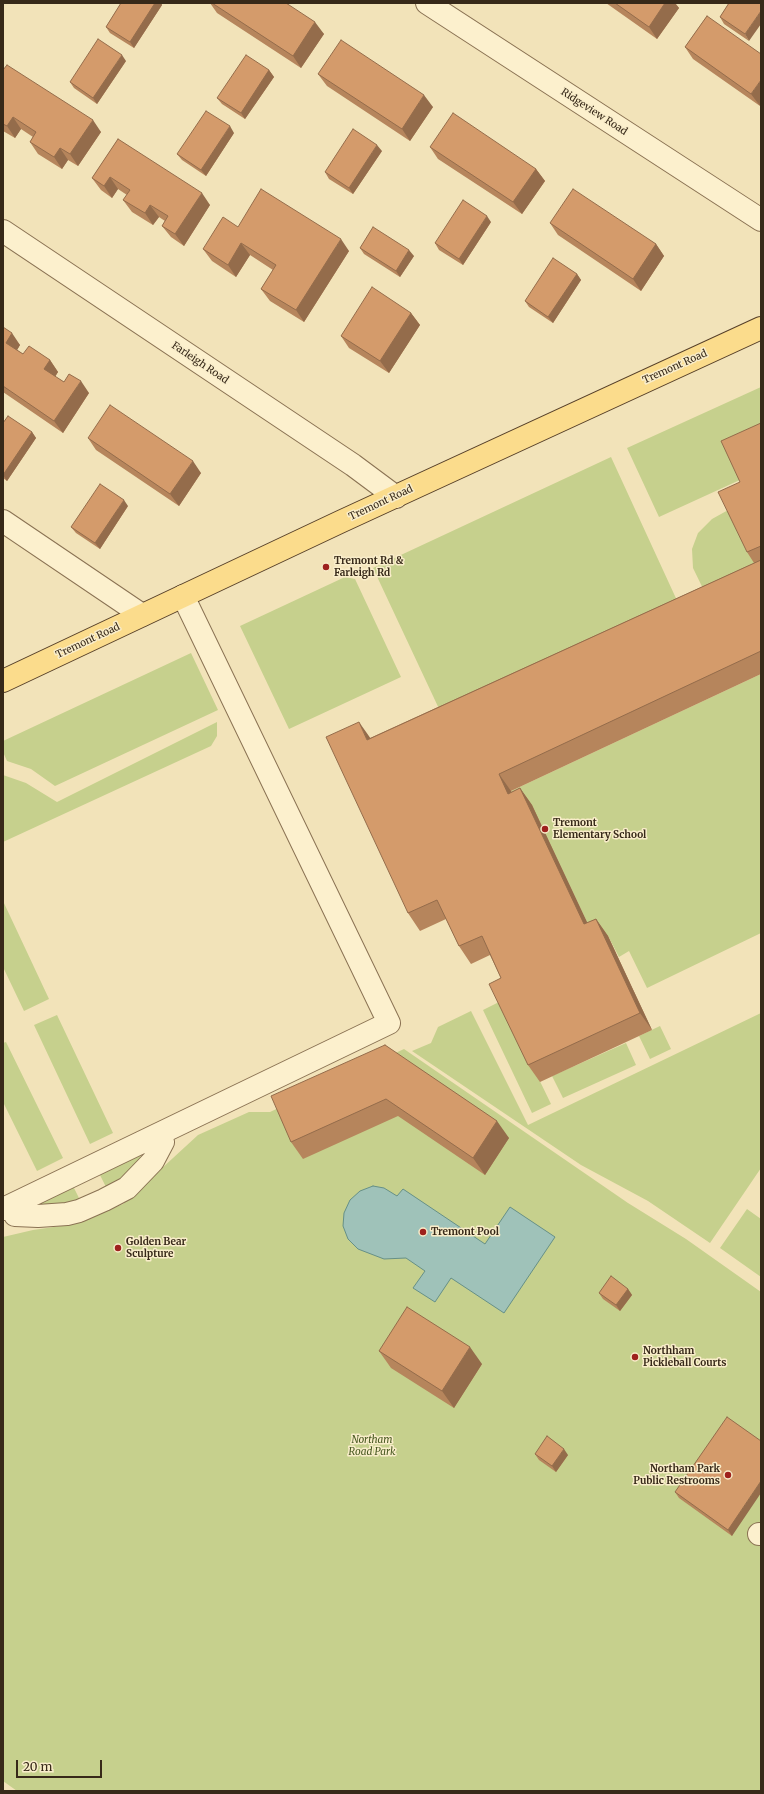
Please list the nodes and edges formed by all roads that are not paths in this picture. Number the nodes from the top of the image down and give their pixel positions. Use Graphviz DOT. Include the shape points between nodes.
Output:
graph roads {
  1 [pos="427,3"];
  2 [pos="761,220"];
  3 [pos="3,231"];
  4 [pos="761,328"];
  5 [pos="396,497"];
  6 [pos="3,521"];
  7 [pos="183,596"];
  8 [pos="142,615"];
  9 [pos="3,681"];
  10 [pos="158,1134"];
  11 [pos="7,1207"];
  1 -- 2 [label="street, Ridgeview Road"];
  3 -- 5 [label="street, Farleigh Road" via="353,465"];
  4 -- 5 [label="main road, Tremont Road"];
  5 -- 7 [label="main road, Tremont Road"];
  6 -- 8 [label="street"];
  7 -- 8 [label="main road, Tremont Road"];
  7 -- 10 [label="street" via="389,1023"];
  8 -- 9 [label="main road, Tremont Road"];
  10 -- 11 [label="street"];
  10 -- 11 [label="street" via="163,1142 152,1161 127,1188 104,1200 67,1214 15,1215"];
}
